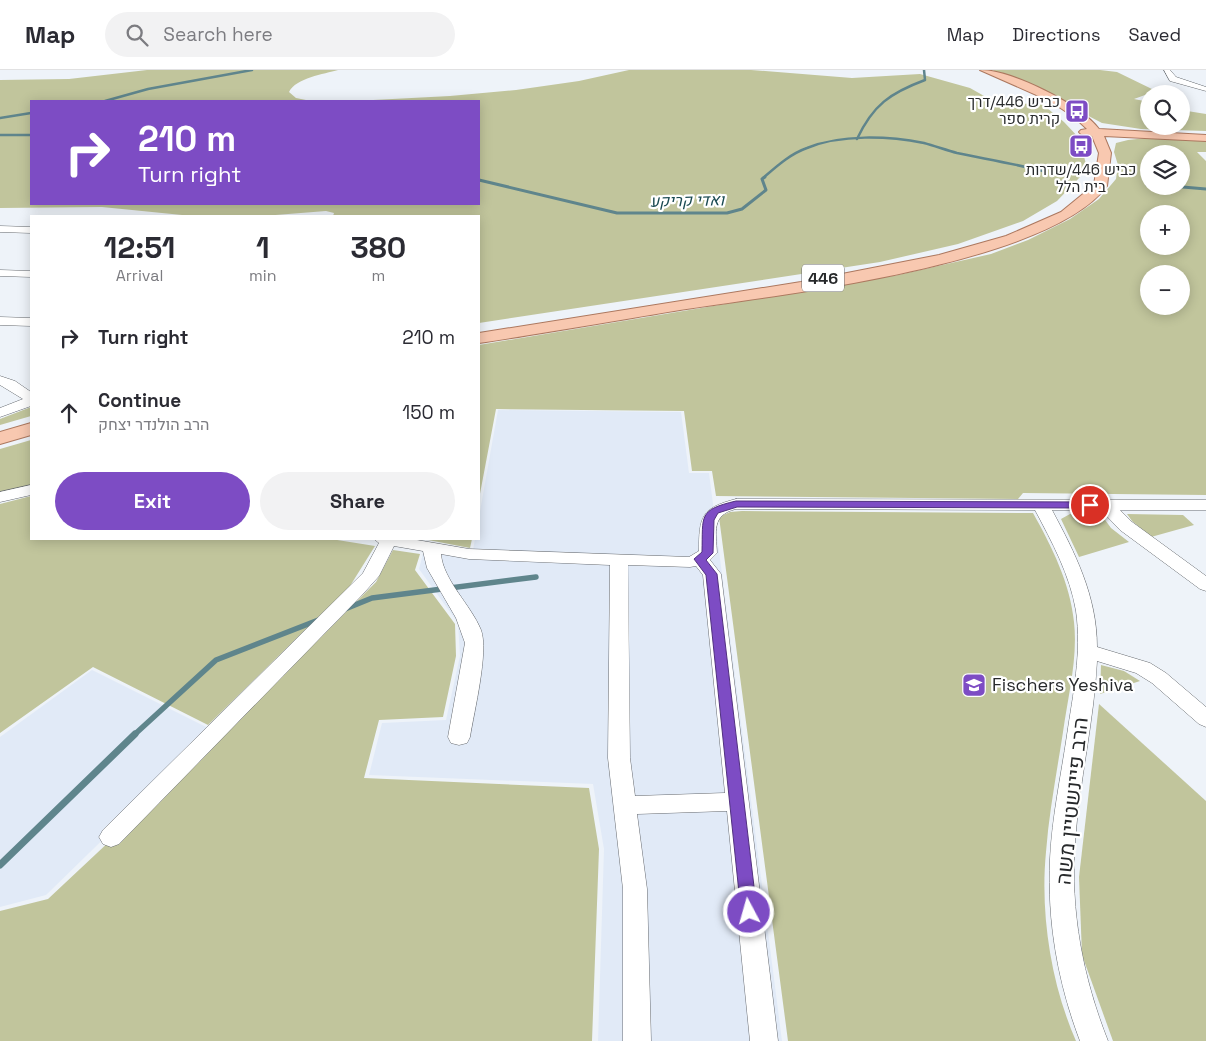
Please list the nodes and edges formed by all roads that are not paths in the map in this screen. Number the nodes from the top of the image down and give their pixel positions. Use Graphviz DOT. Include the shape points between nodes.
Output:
graph roads {
  1 [pos="976,70"];
  2 [pos="986,70"];
  3 [pos="1167,70"];
  4 [pos="1176,71"];
  5 [pos="1206,88"];
  6 [pos="1089,128"];
  7 [pos="1206,134"];
  8 [pos="1166,136"];
  9 [pos="1206,138"];
  10 [pos="1104,149"];
  11 [pos="0,229"];
  12 [pos="30,230"];
  13 [pos="0,273"];
  14 [pos="30,274"];
  15 [pos="0,321"];
  16 [pos="30,322"];
  17 [pos="480,333"];
  18 [pos="480,338"];
  19 [pos="0,380"];
  20 [pos="30,398"];
  21 [pos="30,399"];
  22 [pos="0,413"];
  23 [pos="30,423"];
  24 [pos="30,429"];
  25 [pos="0,432"];
  26 [pos="0,438"];
  27 [pos="30,490"];
  28 [pos="0,497"];
  29 [pos="1041,505"];
  30 [pos="1106,505"];
  31 [pos="1206,505"];
  32 [pos="386,540"];
  33 [pos="391,540"];
  34 [pos="432,548"];
  35 [pos="700,559"];
  36 [pos="619,560"];
  37 [pos="1206,585"];
  38 [pos="1087,652"];
  39 [pos="1206,719"];
  40 [pos="459,737"];
  41 [pos="737,802"];
  42 [pos="625,805"];
  43 [pos="112,837"];
  44 [pos="637,1041"];
  45 [pos="764,1041"];
  46 [pos="1094,1041"];
  1 -- 6 [label="main road, 446" via="1039,99"];
  2 -- 6 [label="main road, 446" via="1035,91"];
  3 -- 4 [label="street"];
  3 -- 5 [label="street" via="1173,79"];
  4 -- 5 [label="street" via="1182,79"];
  6 -- 7 [label="main road"];
  6 -- 8 [label="main road"];
  6 -- 10 [label="main road, 446"];
  6 -- 17 [label="main road, 446" via="1099,167 1088,189 1057,213 1004,236 924,259 839,275"];
  8 -- 9 [label="main road"];
  8 -- 10 [label="main road" via="1114,138"];
  10 -- 18 [label="main road, 446" via="1106,174 1091,198 1065,216 991,246 845,279"];
  11 -- 12 [label="street"];
  13 -- 14 [label="street"];
  15 -- 16 [label="street"];
  19 -- 20 [label="street"];
  21 -- 22 [label="street"];
  23 -- 25 [label="main road"];
  24 -- 26 [label="main road"];
  27 -- 28 [label="street"];
  29 -- 30 [label="street"];
  29 -- 35 [label="street" via="736,504 714,511 708,520 708,553"];
  29 -- 38 [label="street, הרב פיינשטיין משה" via="1076,578 1087,624"];
  30 -- 31 [label="street"];
  30 -- 37 [label="street" via="1126,526"];
  32 -- 43 [label="street" via="370,576"];
  33 -- 34 [label="street"];
  34 -- 36 [label="street" via="497,556"];
  34 -- 40 [label="street" via="432,561 474,631 475,643"];
  35 -- 36 [label="street" via="690,562"];
  35 -- 41 [label="street" via="712,574"];
  36 -- 42 [label="street" via="619,758"];
  38 -- 39 [label="street" via="1143,668"];
  38 -- 46 [label="street, הרב פיינשטיין משה" via="1062,857 1062,893 1065,938"];
  41 -- 42 [label="street"];
  41 -- 45 [label="street"];
  42 -- 44 [label="street" via="636,889"];
}
